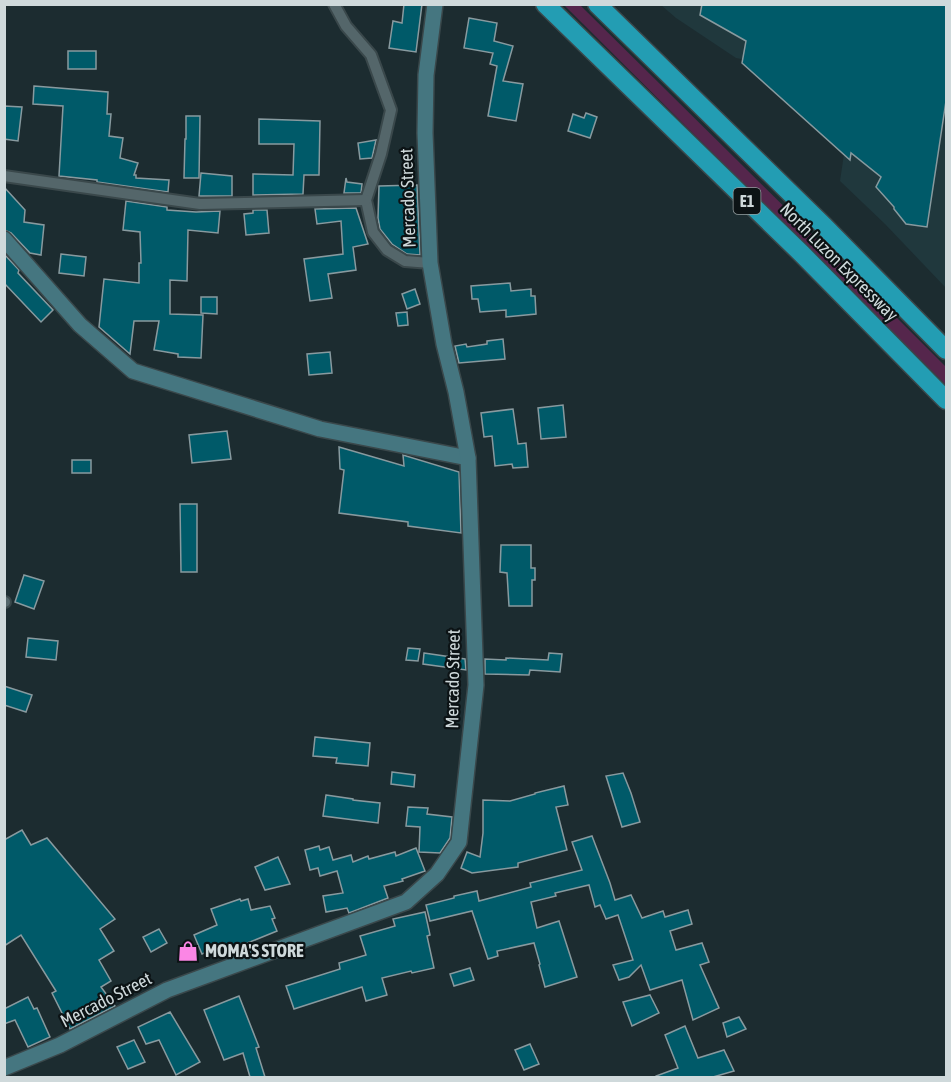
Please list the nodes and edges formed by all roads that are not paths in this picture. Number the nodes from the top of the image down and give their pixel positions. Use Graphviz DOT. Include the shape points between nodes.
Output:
graph roads {
  1 [pos="334,4"];
  2 [pos="435,4"];
  3 [pos="545,4"];
  4 [pos="597,4"];
  5 [pos="4,176"];
  6 [pos="366,200"];
  7 [pos="4,239"];
  8 [pos="430,263"];
  9 [pos="946,350"];
  10 [pos="946,399"];
  11 [pos="468,458"];
  12 [pos="4,1068"];
  1 -- 6 [label="street" via="346,26 371,55 391,110"];
  2 -- 8 [label="main road, Mercado Street" via="426,75"];
  3 -- 10 [label="highway, North Luzon Expressway / E1"];
  4 -- 9 [label="highway, North Luzon Expressway / E1"];
  5 -- 6 [label="street" via="200,204"];
  6 -- 8 [label="street" via="374,232 387,250 405,261"];
  7 -- 11 [label="main road" via="80,325 134,371 320,429"];
  8 -- 11 [label="main road, Mercado Street"];
  11 -- 12 [label="main road, Mercado Street" via="476,685 459,842 437,874 406,902 167,990 60,1045"];
}
